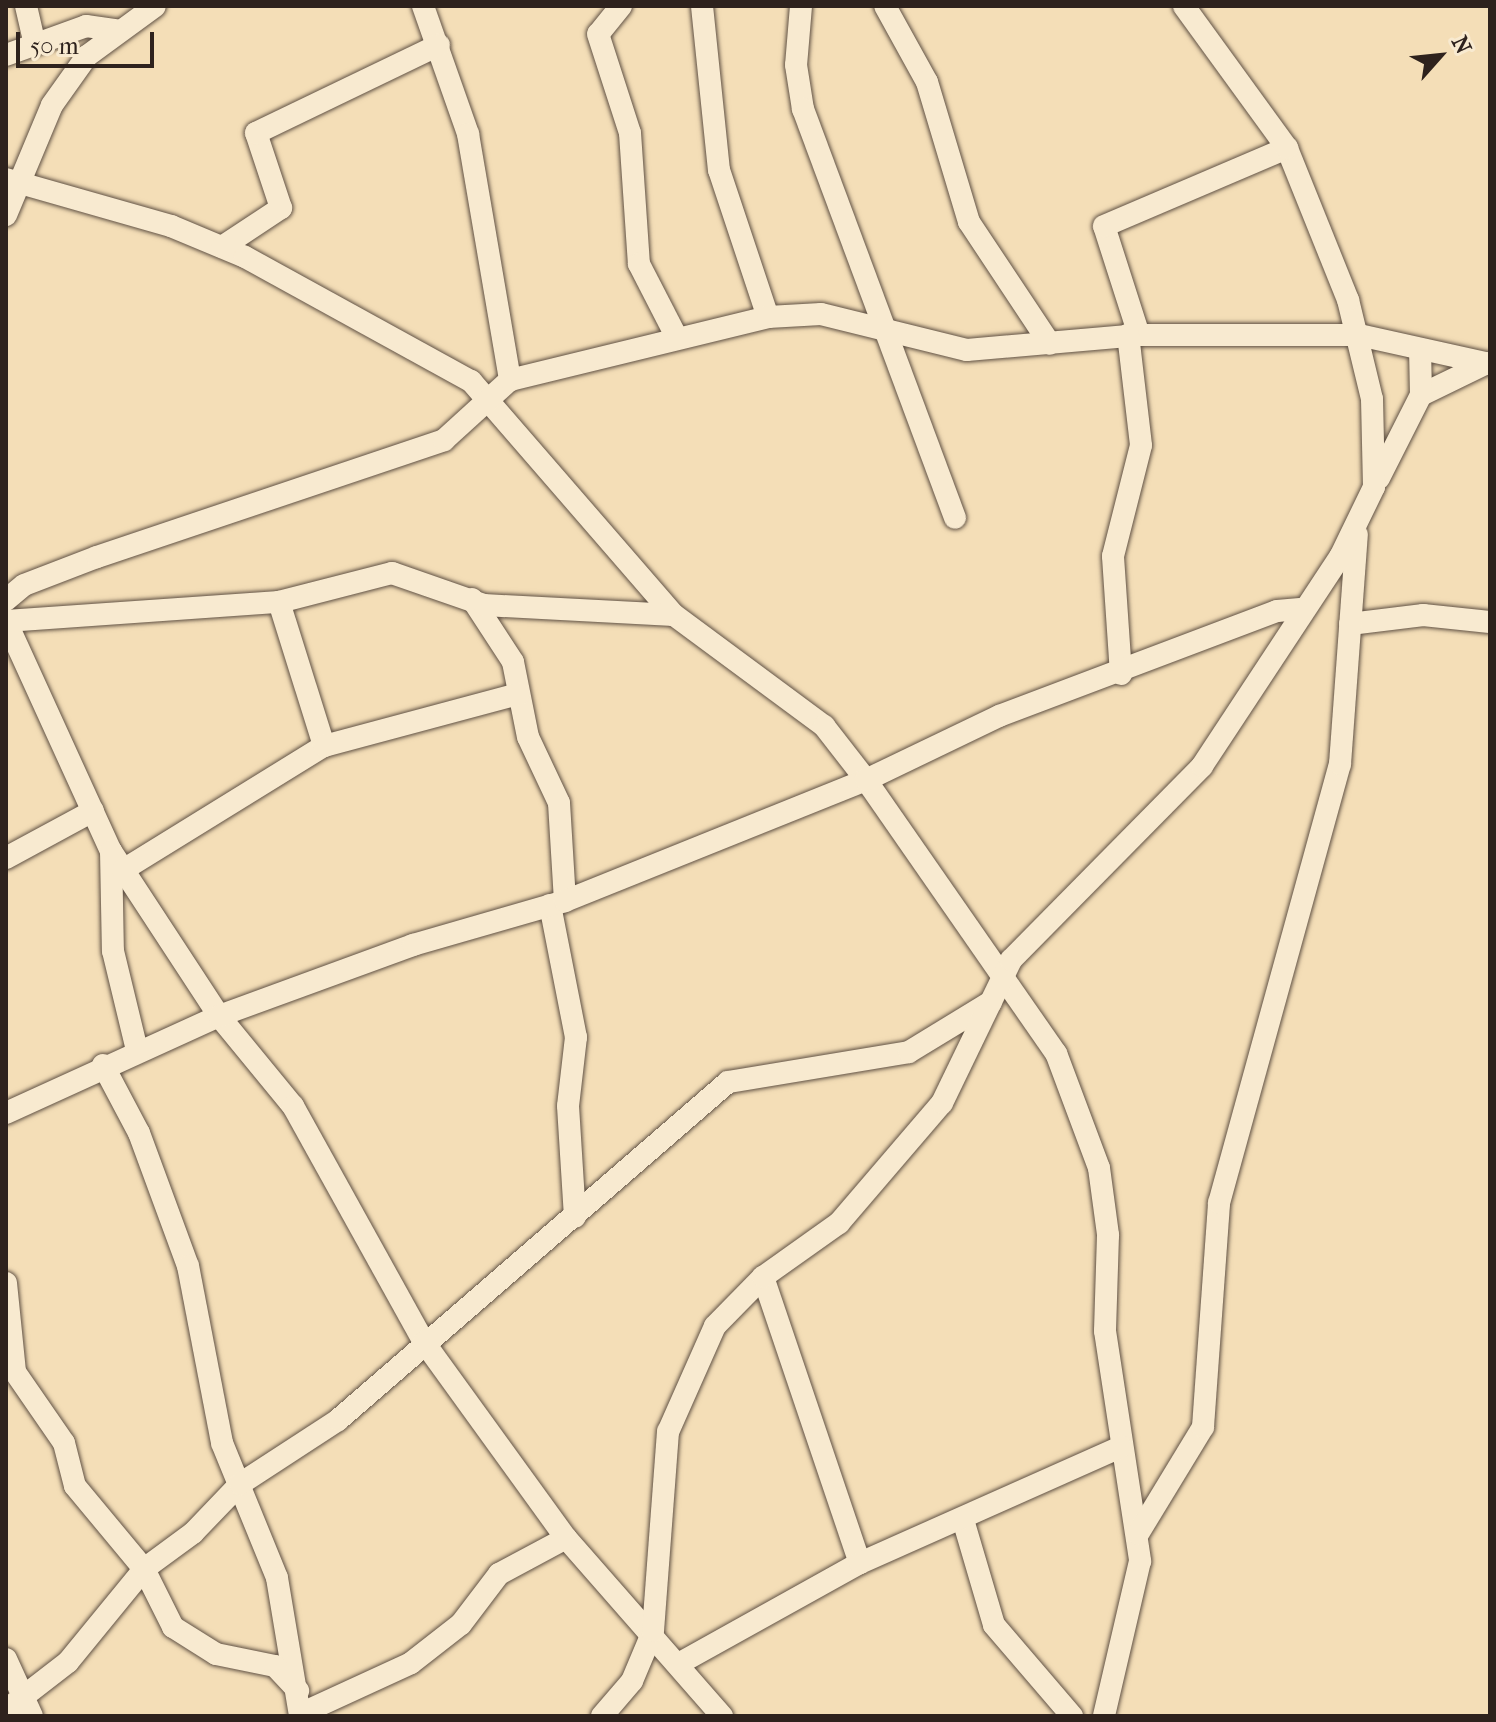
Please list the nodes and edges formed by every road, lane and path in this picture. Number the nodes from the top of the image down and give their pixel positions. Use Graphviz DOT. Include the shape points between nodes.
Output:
graph roads {
  1 [pos="26,6"];
  2 [pos="155,6"];
  3 [pos="423,6"];
  4 [pos="621,6"];
  5 [pos="702,6"];
  6 [pos="801,6"];
  7 [pos="885,6"];
  8 [pos="1184,6"];
  9 [pos="116,30"];
  10 [pos="34,40"];
  11 [pos="439,45"];
  12 [pos="6,55"];
  13 [pos="1287,148"];
  14 [pos="16,182"];
  15 [pos="6,215"];
  16 [pos="222,247"];
  17 [pos="768,317"];
  18 [pos="879,326"];
  19 [pos="1134,335"];
  20 [pos="1359,335"];
  21 [pos="677,338"];
  22 [pos="1050,344"];
  23 [pos="1420,349"];
  24 [pos="1489,364"];
  25 [pos="510,380"];
  26 [pos="1421,395"];
  27 [pos="488,397"];
  28 [pos="1374,487"];
  29 [pos="955,518"];
  30 [pos="1357,526"];
  31 [pos="472,599"];
  32 [pos="6,600"];
  33 [pos="279,602"];
  34 [pos="1300,609"];
  35 [pos="674,615"];
  36 [pos="6,621"];
  37 [pos="1490,622"];
  38 [pos="1350,624"];
  39 [pos="1121,674"];
  40 [pos="518,694"];
  41 [pos="324,746"];
  42 [pos="866,780"];
  43 [pos="93,811"];
  44 [pos="111,851"];
  45 [pos="6,858"];
  46 [pos="123,870"];
  47 [pos="558,903"];
  48 [pos="1003,980"];
  49 [pos="991,1002"];
  50 [pos="219,1016"];
  51 [pos="137,1050"];
  52 [pos="103,1065"];
  53 [pos="6,1113"];
  54 [pos="575,1217"];
  55 [pos="763,1277"];
  56 [pos="6,1283"];
  57 [pos="424,1342"];
  58 [pos="1121,1447"];
  59 [pos="1133,1482"];
  60 [pos="240,1484"];
  61 [pos="1170,1488"];
  62 [pos="964,1523"];
  63 [pos="1138,1534"];
  64 [pos="566,1538"];
  65 [pos="860,1563"];
  66 [pos="144,1569"];
  67 [pos="653,1631"];
  68 [pos="6,1659"];
  69 [pos="680,1663"];
  70 [pos="28,1706"];
  71 [pos="304,1709"];
  72 [pos="6,1710"];
  73 [pos="602,1716"];
  74 [pos="722,1716"];
  75 [pos="1072,1716"];
  76 [pos="1104,1716"];
  1 -- 10 [label="street"];
  2 -- 9 [label="street"];
  3 -- 11 [label="street"];
  4 -- 21 [label="street" via="598,34 630,133 639,264"];
  5 -- 17 [label="street" via="719,170"];
  6 -- 18 [label="street" via="796,65 803,109"];
  7 -- 22 [label="street" via="927,82 969,222"];
  8 -- 13 [label="street"];
  9 -- 10 [label="street" via="86,26"];
  9 -- 14 [label="street" via="52,105"];
  10 -- 12 [label="street"];
  11 -- 16 [label="street" via="256,133 281,208"];
  11 -- 25 [label="street" via="468,134"];
  13 -- 19 [label="street" via="1104,226"];
  13 -- 20 [label="street"];
  14 -- 15 [label="street"];
  14 -- 16 [label="street"];
  16 -- 27 [label="street"];
  17 -- 18 [label="street" via="821,314"];
  17 -- 21 [label="street"];
  18 -- 22 [label="street" via="967,350"];
  18 -- 29 [label="street"];
  19 -- 20 [label="street"];
  19 -- 22 [label="street"];
  19 -- 39 [label="street" via="1141,445 1113,556"];
  20 -- 23 [label="street"];
  20 -- 28 [label="street" via="1372,399"];
  21 -- 25 [label="street"];
  23 -- 24 [label="street"];
  23 -- 26 [label="street"];
  24 -- 26 [label="street"];
  25 -- 27 [label="street"];
  26 -- 28 [label="street"];
  27 -- 32 [label="street" via="444,440 97,557 24,585"];
  27 -- 35 [label="street"];
  28 -- 30 [label="street"];
  30 -- 34 [label="street"];
  30 -- 38 [label="street"];
  31 -- 33 [label="street" via="392,573"];
  31 -- 35 [label="street"];
  31 -- 40 [label="street" via="513,662"];
  33 -- 36 [label="street"];
  33 -- 41 [label="street"];
  34 -- 39 [label="street" via="1277,611"];
  34 -- 48 [label="street" via="1202,766 1021,948"];
  35 -- 42 [label="street" via="824,726"];
  36 -- 43 [label="street"];
  37 -- 38 [label="street" via="1423,615"];
  38 -- 61 [label="street" via="1340,764 1318,860 1219,1203 1203,1427"];
  39 -- 42 [label="street" via="999,716"];
  40 -- 41 [label="street"];
  40 -- 47 [label="street" via="564,821"];
  41 -- 46 [label="street"];
  42 -- 47 [label="street"];
  42 -- 48 [label="street"];
  43 -- 44 [label="street"];
  43 -- 45 [label="street"];
  44 -- 46 [label="street"];
  44 -- 51 [label="street" via="113,951"];
  46 -- 50 [label="street"];
  47 -- 50 [label="street" via="413,945"];
  47 -- 54 [label="street" via="575,1024 568,1106"];
  48 -- 49 [label="street"];
  48 -- 58 [label="street" via="1056,1053 1099,1168 1108,1235 1105,1331"];
  49 -- 54 [label="street" via="909,1052 728,1082"];
  49 -- 55 [label="street" via="942,1103 839,1223"];
  50 -- 51 [label="street"];
  50 -- 57 [label="street" via="293,1106"];
  51 -- 52 [label="street"];
  52 -- 53 [label="street"];
  52 -- 60 [label="street" via="139,1133 188,1266 206,1380"];
  54 -- 57 [label="street"];
  55 -- 65 [label="street"];
  55 -- 67 [label="street" via="715,1326 668,1432"];
  56 -- 66 [label="street" via="15,1372 64,1443 75,1486"];
  57 -- 60 [label="street" via="338,1420"];
  57 -- 64 [label="street"];
  58 -- 59 [label="street"];
  58 -- 62 [label="street"];
  59 -- 61 [label="street"];
  59 -- 63 [label="street"];
  60 -- 66 [label="street" via="193,1533"];
  60 -- 71 [label="street" via="277,1578"];
  61 -- 63 [label="street"];
  62 -- 65 [label="street"];
  62 -- 75 [label="street" via="994,1625"];
  63 -- 76 [label="street" via="1123,1649"];
  64 -- 67 [label="street"];
  64 -- 71 [label="street" via="499,1574 461,1624 411,1663"];
  65 -- 69 [label="street"];
  66 -- 70 [label="street" via="89,1642"];
  66 -- 71 [label="street" via="173,1627 190,1643 275,1666"];
  67 -- 69 [label="street"];
  67 -- 73 [label="street" via="632,1681"];
  68 -- 70 [label="street"];
  69 -- 74 [label="street"];
  70 -- 72 [label="street"];
}
